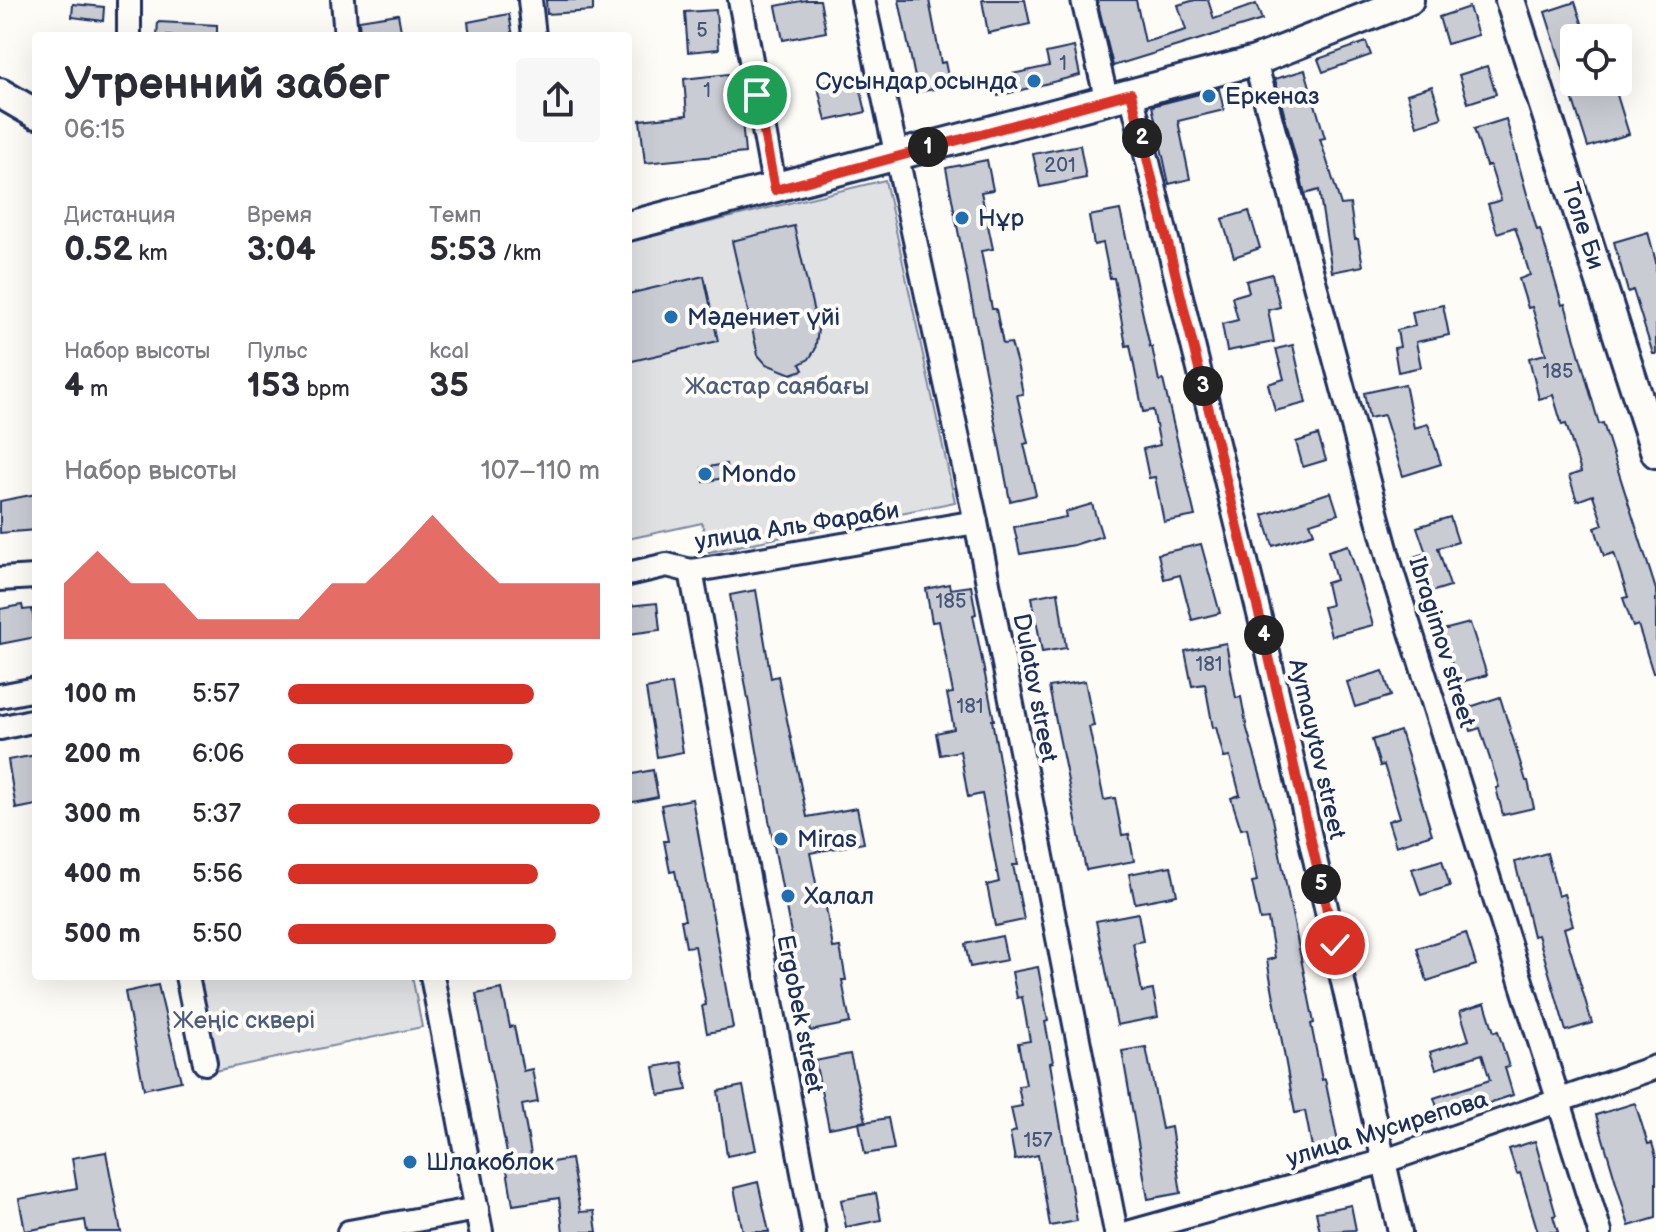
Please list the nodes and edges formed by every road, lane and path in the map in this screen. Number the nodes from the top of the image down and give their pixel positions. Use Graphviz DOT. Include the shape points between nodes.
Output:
graph roads {
  1 [pos="129,0"];
  2 [pos="343,0"];
  3 [pos="530,0"];
  4 [pos="740,0"];
  5 [pos="863,0"];
  6 [pos="1083,0"];
  7 [pos="1409,0"];
  8 [pos="1510,0"];
  9 [pos="129,32"];
  10 [pos="346,32"];
  11 [pos="534,32"];
  12 [pos="1255,61"];
  13 [pos="0,93"];
  14 [pos="1119,97"];
  15 [pos="32,112"];
  16 [pos="897,155"];
  17 [pos="775,190"];
  18 [pos="632,225"];
  19 [pos="1656,453"];
  20 [pos="976,522"];
  21 [pos="691,571"];
  22 [pos="632,573"];
  23 [pos="32,577"];
  24 [pos="0,579"];
  25 [pos="32,690"];
  26 [pos="0,696"];
  27 [pos="32,721"];
  28 [pos="0,728"];
  29 [pos="188,980"];
  30 [pos="433,980"];
  31 [pos="205,1063"];
  32 [pos="1656,1067"];
  33 [pos="1558,1101"];
  34 [pos="1385,1161"];
  35 [pos="477,1209"];
  36 [pos="349,1232"];
  37 [pos="481,1232"];
  38 [pos="814,1232"];
  39 [pos="1116,1232"];
  40 [pos="1131,1232"];
  41 [pos="1400,1232"];
  42 [pos="1600,1232"];
  1 -- 9 [label="street"];
  2 -- 10 [label="street"];
  3 -- 11 [label="street"];
  4 -- 17 [label="street"];
  5 -- 16 [label="street, Dulatov street"];
  6 -- 14 [label="street, Aymauytov street"];
  7 -- 12 [label="main road"];
  8 -- 19 [label="main road, Толе Би"];
  12 -- 14 [label="main road"];
  12 -- 33 [label="street, Ibragimov street" via="1393,575"];
  13 -- 15 [label="main road"];
  14 -- 16 [label="main road"];
  14 -- 34 [label="street, Aymauytov street" via="1261,622"];
  16 -- 17 [label="main road"];
  16 -- 20 [label="street, Dulatov street"];
  17 -- 18 [label="main road"];
  20 -- 21 [label="street, улица Аль Фараби"];
  20 -- 39 [label="street, Dulatov street"];
  21 -- 22 [label="street, улица Аль Фараби" via="667,565"];
  21 -- 38 [label="street, Ergobek street"];
  23 -- 24 [label="street"];
  25 -- 26 [label="street"];
  27 -- 28 [label="street"];
  29 -- 31 [label="street"];
  30 -- 35 [label="street"];
  32 -- 33 [label="street, улица Мусирепова"];
  33 -- 34 [label="street, улица Мусирепова"];
  33 -- 42 [label="street, Ibragimov street"];
  34 -- 40 [label="street, улица Мусирепова"];
  34 -- 41 [label="street, Aymauytov street"];
  35 -- 36 [label="street"];
  35 -- 37 [label="street"];
}
